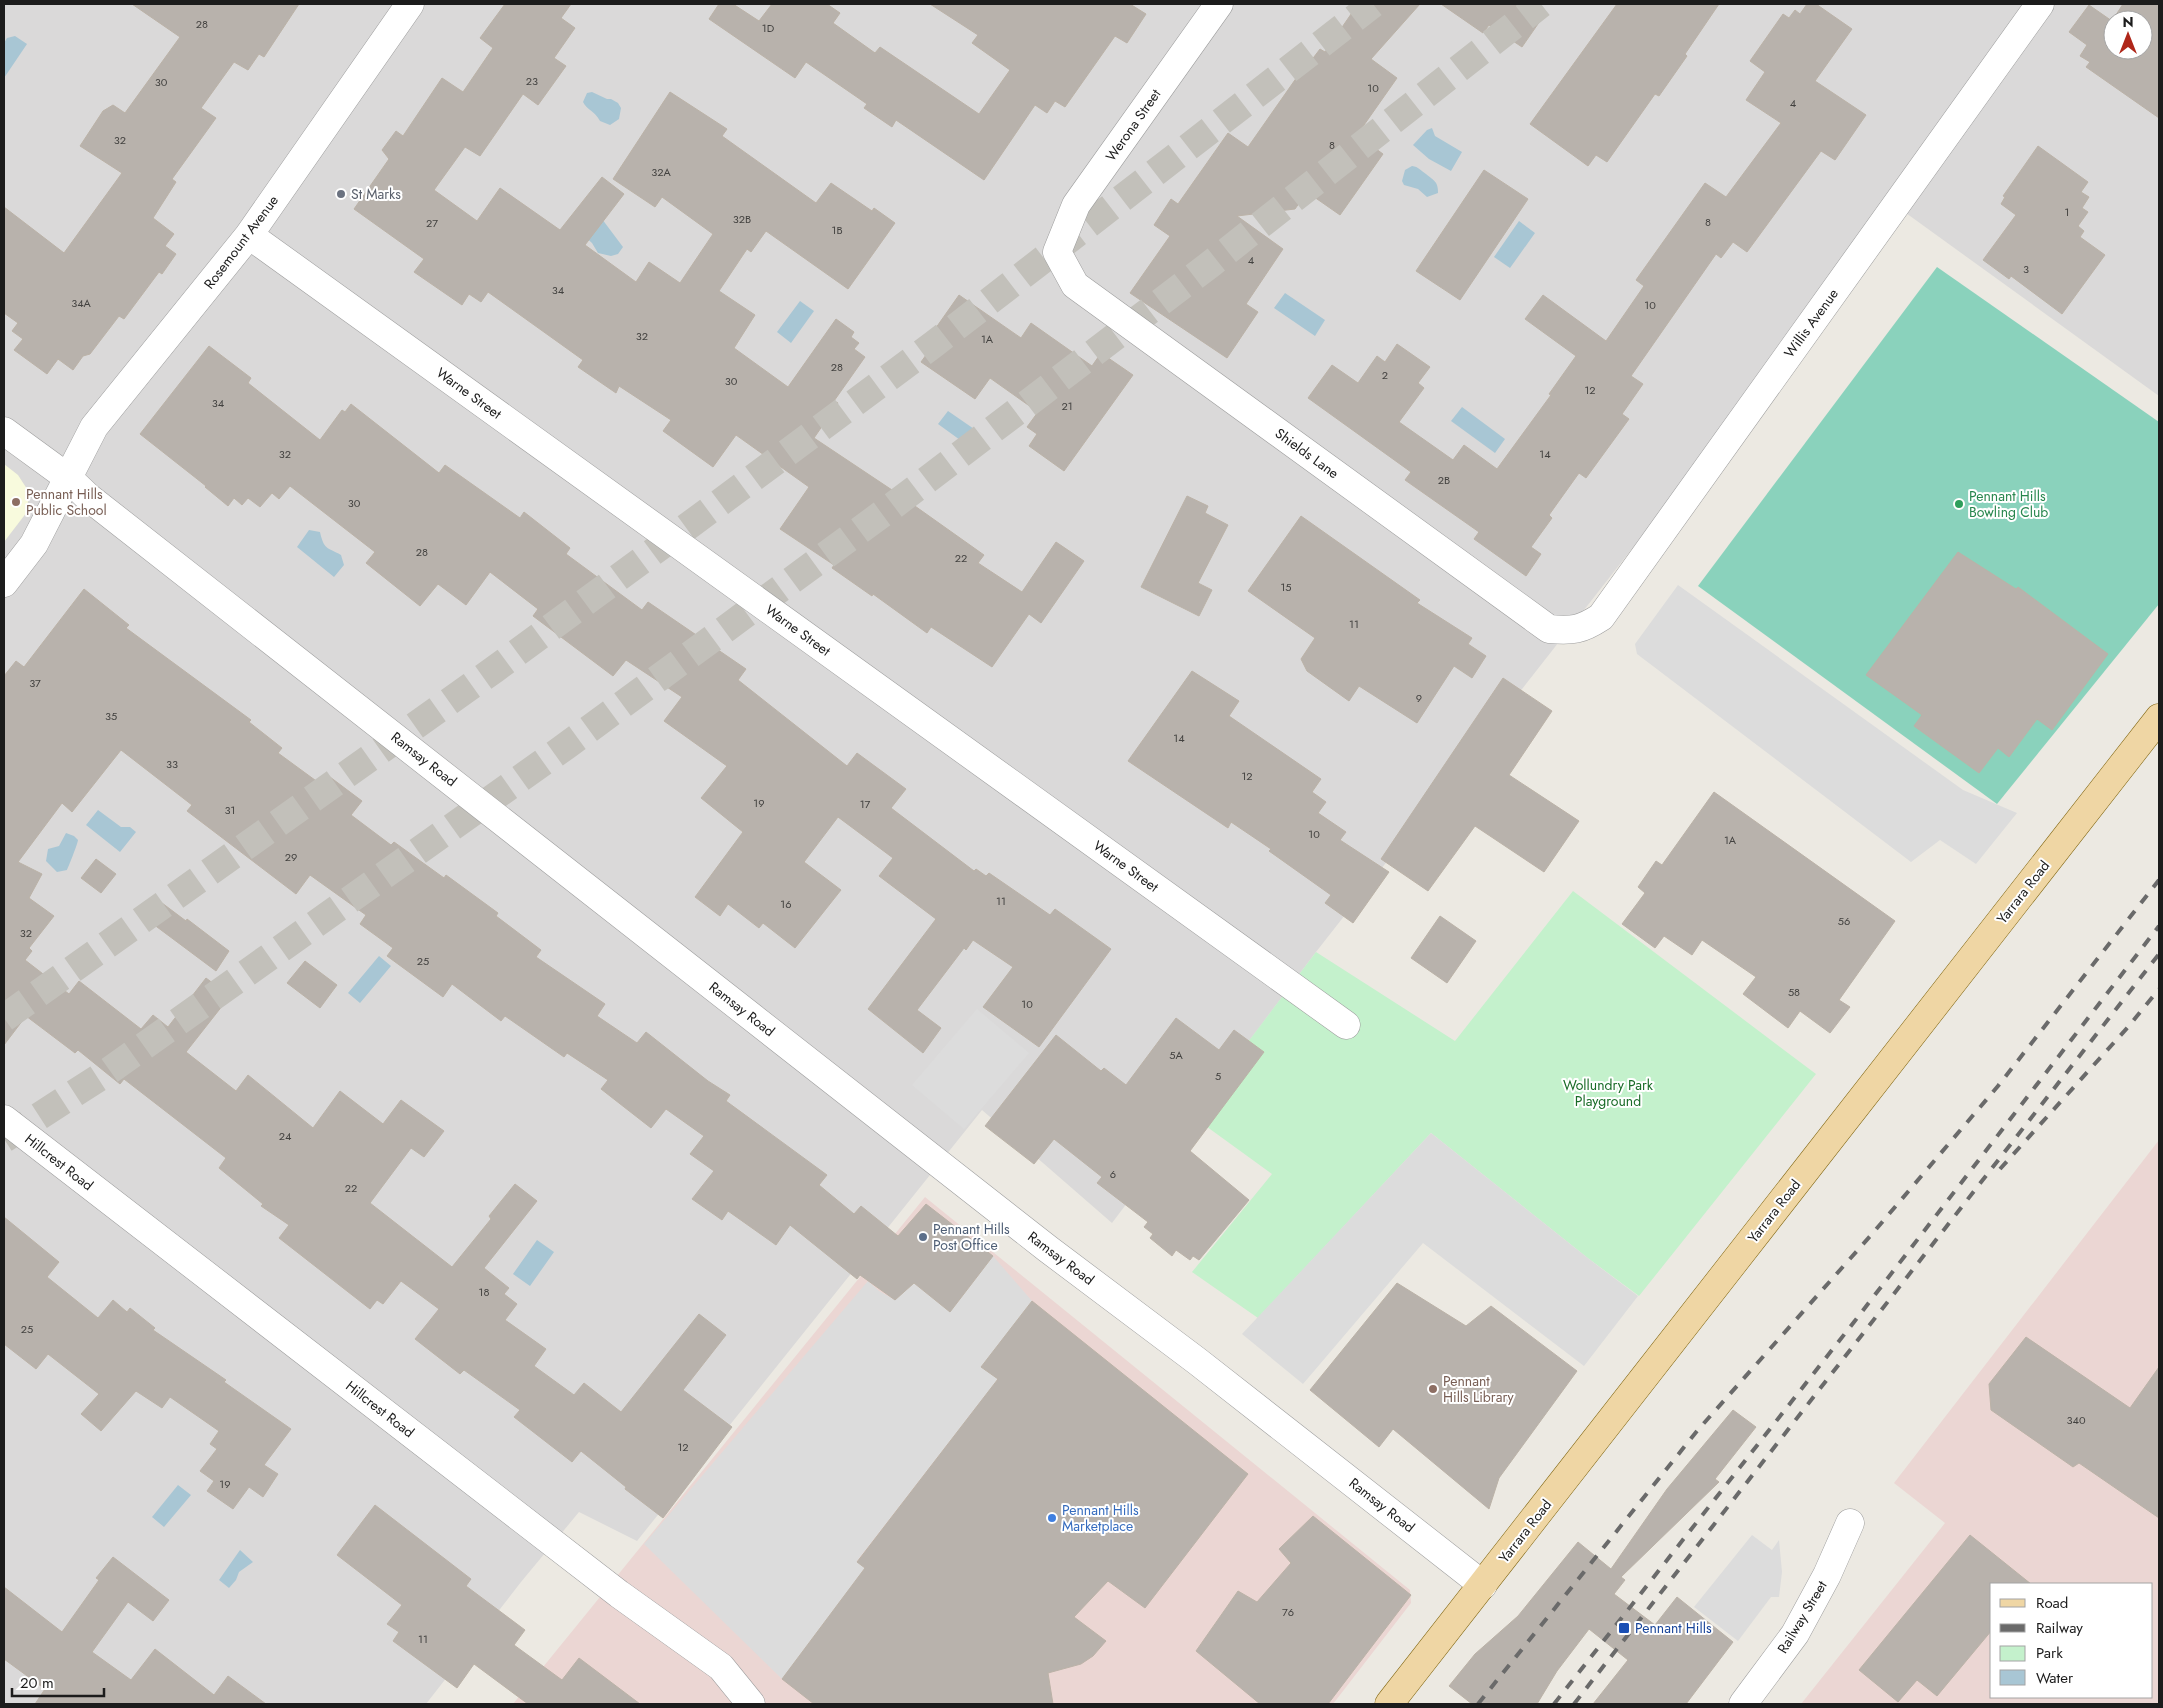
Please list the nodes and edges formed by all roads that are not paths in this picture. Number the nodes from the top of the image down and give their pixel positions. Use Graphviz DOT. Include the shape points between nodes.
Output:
graph roads {
  1 [pos="410,4"];
  2 [pos="1219,4"];
  3 [pos="2040,4"];
  4 [pos="249,235"];
  5 [pos="1057,252"];
  6 [pos="4,431"];
  7 [pos="67,477"];
  8 [pos="4,583"];
  9 [pos="1573,631"];
  10 [pos="2159,718"];
  11 [pos="1346,1025"];
  12 [pos="4,1119"];
  13 [pos="1850,1523"];
  14 [pos="1483,1585"];
  15 [pos="751,1704"];
  16 [pos="1389,1704"];
  17 [pos="1743,1704"];
  1 -- 4 [label="street, Rosemount Avenue"];
  2 -- 5 [label="street, Werona Street" via="1076,204"];
  3 -- 9 [label="street, Willis Avenue" via="1601,618"];
  4 -- 7 [label="street, Rosemount Avenue" via="94,427"];
  4 -- 11 [label="street, Warne Street"];
  5 -- 9 [label="street, Shields Lane" via="1075,285 1549,629"];
  6 -- 7 [label="street, Ramsay Road"];
  7 -- 8 [label="street, Rosemount Avenue" via="34,544"];
  7 -- 14 [label="street, Ramsay Road" via="96,503 1048,1248"];
  10 -- 14 [label="main road, Yarrara Road"];
  12 -- 15 [label="street, Hillcrest Road" via="612,1588 721,1666"];
  13 -- 17 [label="street, Railway Street" via="1795,1634"];
  14 -- 16 [label="main road, Yarrara Road"];
}
